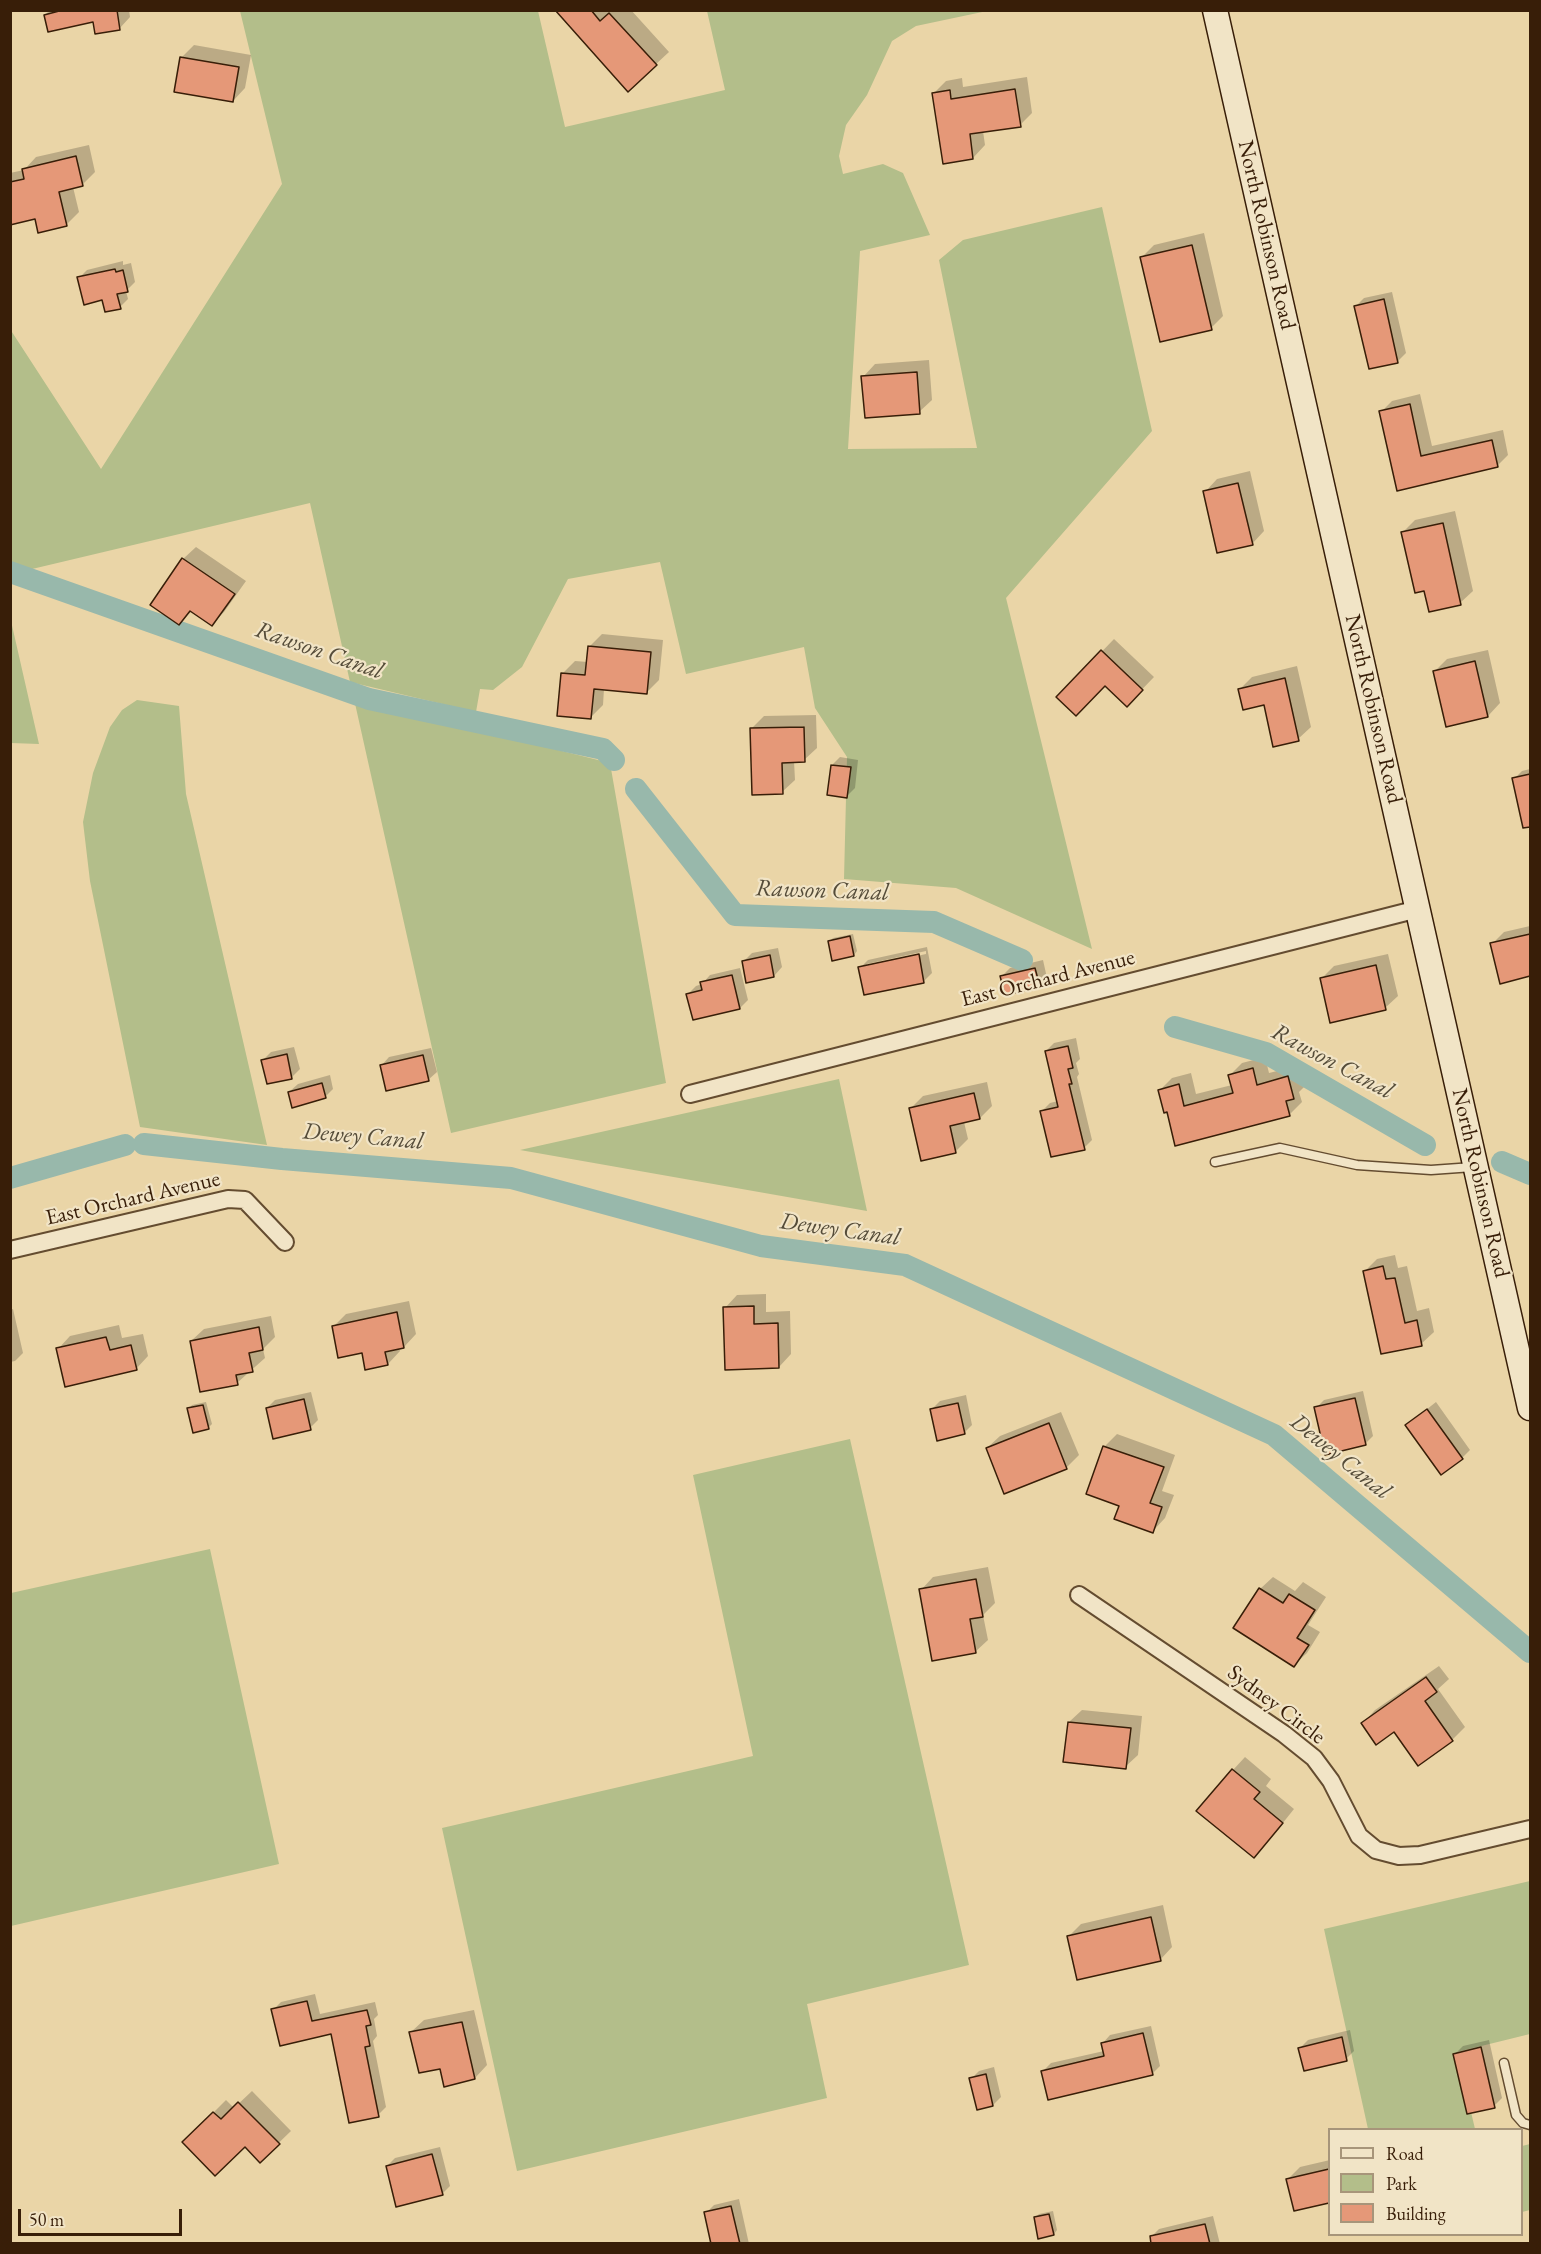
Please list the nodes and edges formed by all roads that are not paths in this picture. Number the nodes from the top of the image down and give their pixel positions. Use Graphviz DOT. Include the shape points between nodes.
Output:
graph roads {
  1 [pos="1215,10"];
  2 [pos="1418,909"];
  3 [pos="690,1094"];
  4 [pos="1215,1162"];
  5 [pos="1477,1166"];
  6 [pos="285,1242"];
  7 [pos="10,1250"];
  8 [pos="1530,1408"];
  9 [pos="1078,1595"];
  10 [pos="1530,1829"];
  11 [pos="1504,2063"];
  12 [pos="1530,2125"];
  1 -- 2 [label="street, North Robinson Road"];
  2 -- 3 [label="street, East Orchard Avenue"];
  2 -- 5 [label="street, North Robinson Road"];
  4 -- 5 [label="lane" via="1280,1148 1357,1165 1431,1170"];
  5 -- 8 [label="street, North Robinson Road"];
  6 -- 7 [label="street, East Orchard Avenue" via="245,1200 228,1199"];
  9 -- 10 [label="street, Sydney Circle" via="1314,1758 1359,1836 1376,1850 1399,1856 1420,1855"];
  11 -- 12 [label="lane" via="1516,2115"];
}
